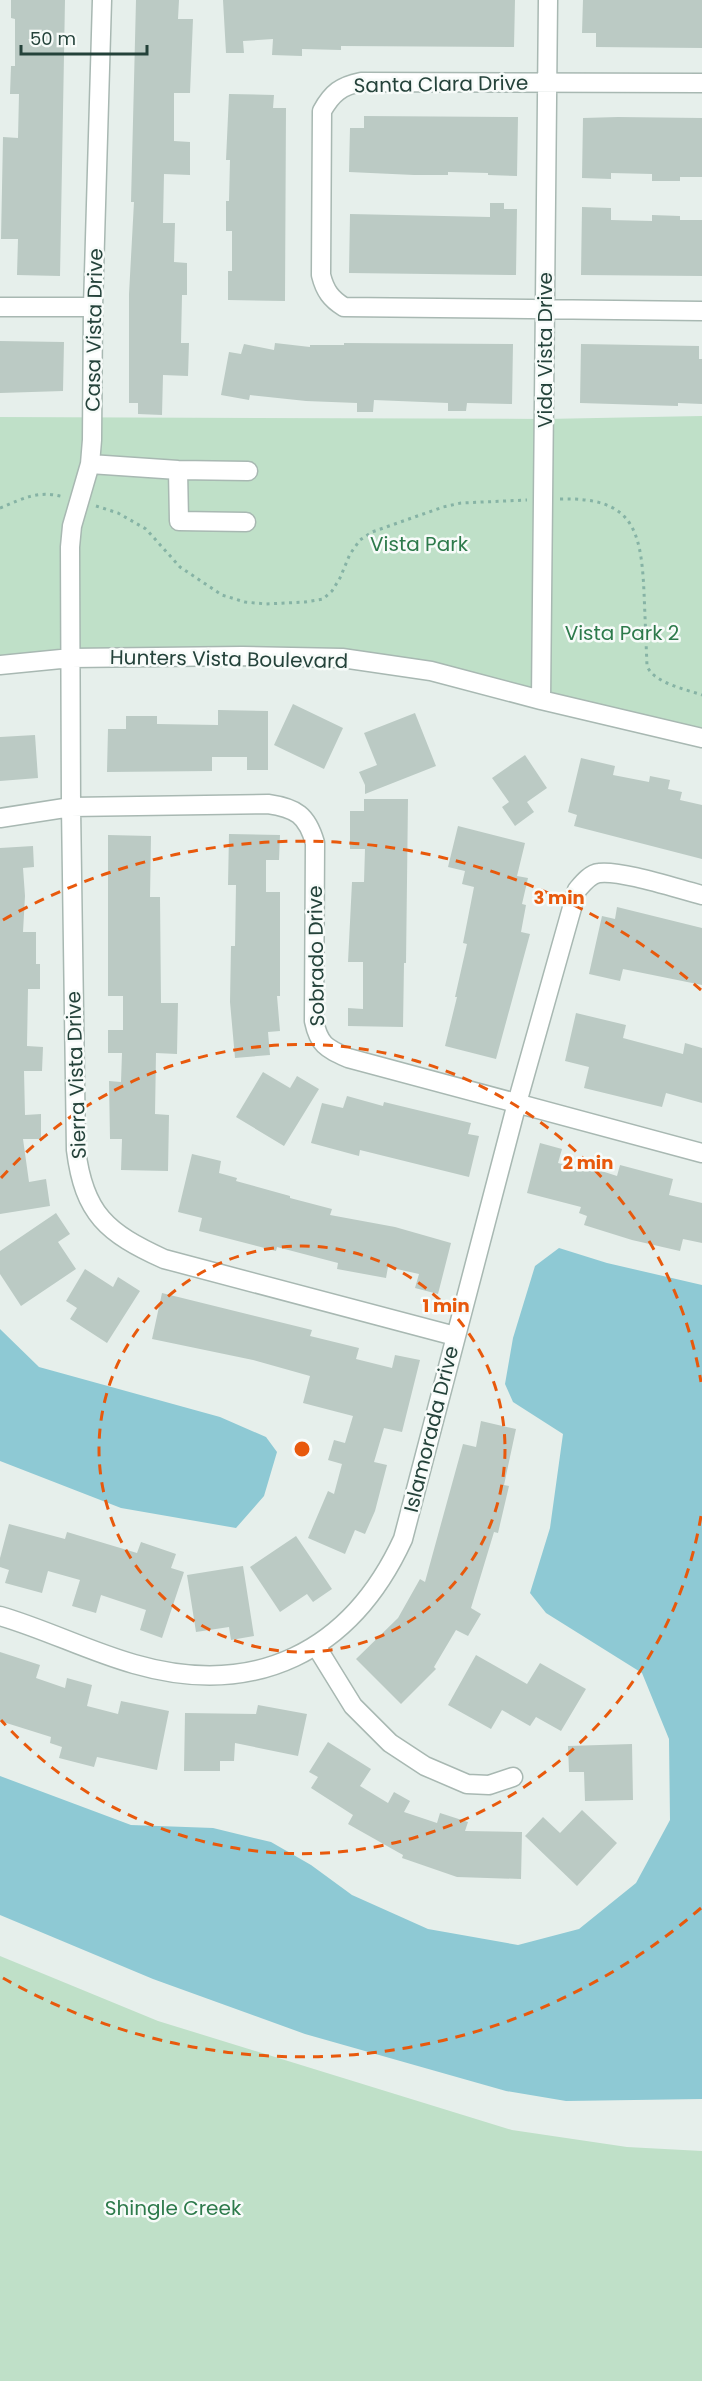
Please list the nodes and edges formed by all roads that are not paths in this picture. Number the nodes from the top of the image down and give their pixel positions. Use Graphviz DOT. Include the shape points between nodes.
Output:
graph roads {
  1 [pos="102,0"];
  2 [pos="548,0"];
  3 [pos="547,83"];
  4 [pos="702,83"];
  5 [pos="0,307"];
  6 [pos="93,307"];
  7 [pos="546,310"];
  8 [pos="702,311"];
  9 [pos="90,464"];
  10 [pos="178,470"];
  11 [pos="248,471"];
  12 [pos="246,522"];
  13 [pos="71,658"];
  14 [pos="0,665"];
  15 [pos="541,700"];
  16 [pos="702,738"];
  17 [pos="71,807"];
  18 [pos="0,818"];
  19 [pos="702,895"];
  20 [pos="517,1103"];
  21 [pos="702,1153"];
  22 [pos="455,1336"];
  23 [pos="0,1616"];
  24 [pos="316,1646"];
  25 [pos="513,1777"];
  1 -- 6 [label="street, Casa Vista Drive"];
  2 -- 3 [label="street, Vida Vista Drive"];
  3 -- 4 [label="street"];
  3 -- 7 [label="street, Vida Vista Drive"];
  3 -- 7 [label="street, Santa Clara Drive" via="344,85 322,111 321,128 321,275 332,300 344,307 361,308"];
  5 -- 6 [label="street"];
  6 -- 9 [label="street, Casa Vista Drive"];
  7 -- 8 [label="street"];
  7 -- 15 [label="street, Vida Vista Drive"];
  9 -- 10 [label="street"];
  9 -- 13 [label="street, Casa Vista Drive" via="72,526"];
  10 -- 11 [label="street"];
  10 -- 12 [label="street" via="179,521"];
  13 -- 14 [label="street, Hunters Vista Boulevard"];
  13 -- 15 [label="street, Hunters Vista Boulevard" via="342,658 431,671"];
  13 -- 17 [label="street, Sierra Vista Drive"];
  15 -- 16 [label="street, Hunters Vista Boulevard"];
  17 -- 18 [label="street"];
  17 -- 20 [label="street, Sobrado Drive" via="268,804 298,813 310,826 315,843 317,1038 348,1058"];
  17 -- 22 [label="street, Sierra Vista Drive" via="76,1150 79,1176 88,1199 106,1224 130,1244 164,1259"];
  19 -- 20 [label="street, Islamorada Drive" via="617,874 598,873 585,880 571,907"];
  20 -- 21 [label="street, Sobrado Drive"];
  20 -- 22 [label="street, Islamorada Drive"];
  22 -- 24 [label="street, Islamorada Drive" via="403,1539 390,1568 349,1620"];
  23 -- 24 [label="street, Islamorada Drive" via="133,1664 177,1675 222,1677 263,1670"];
  24 -- 25 [label="street" via="353,1706 390,1743 425,1766 467,1784 489,1785"];
}
